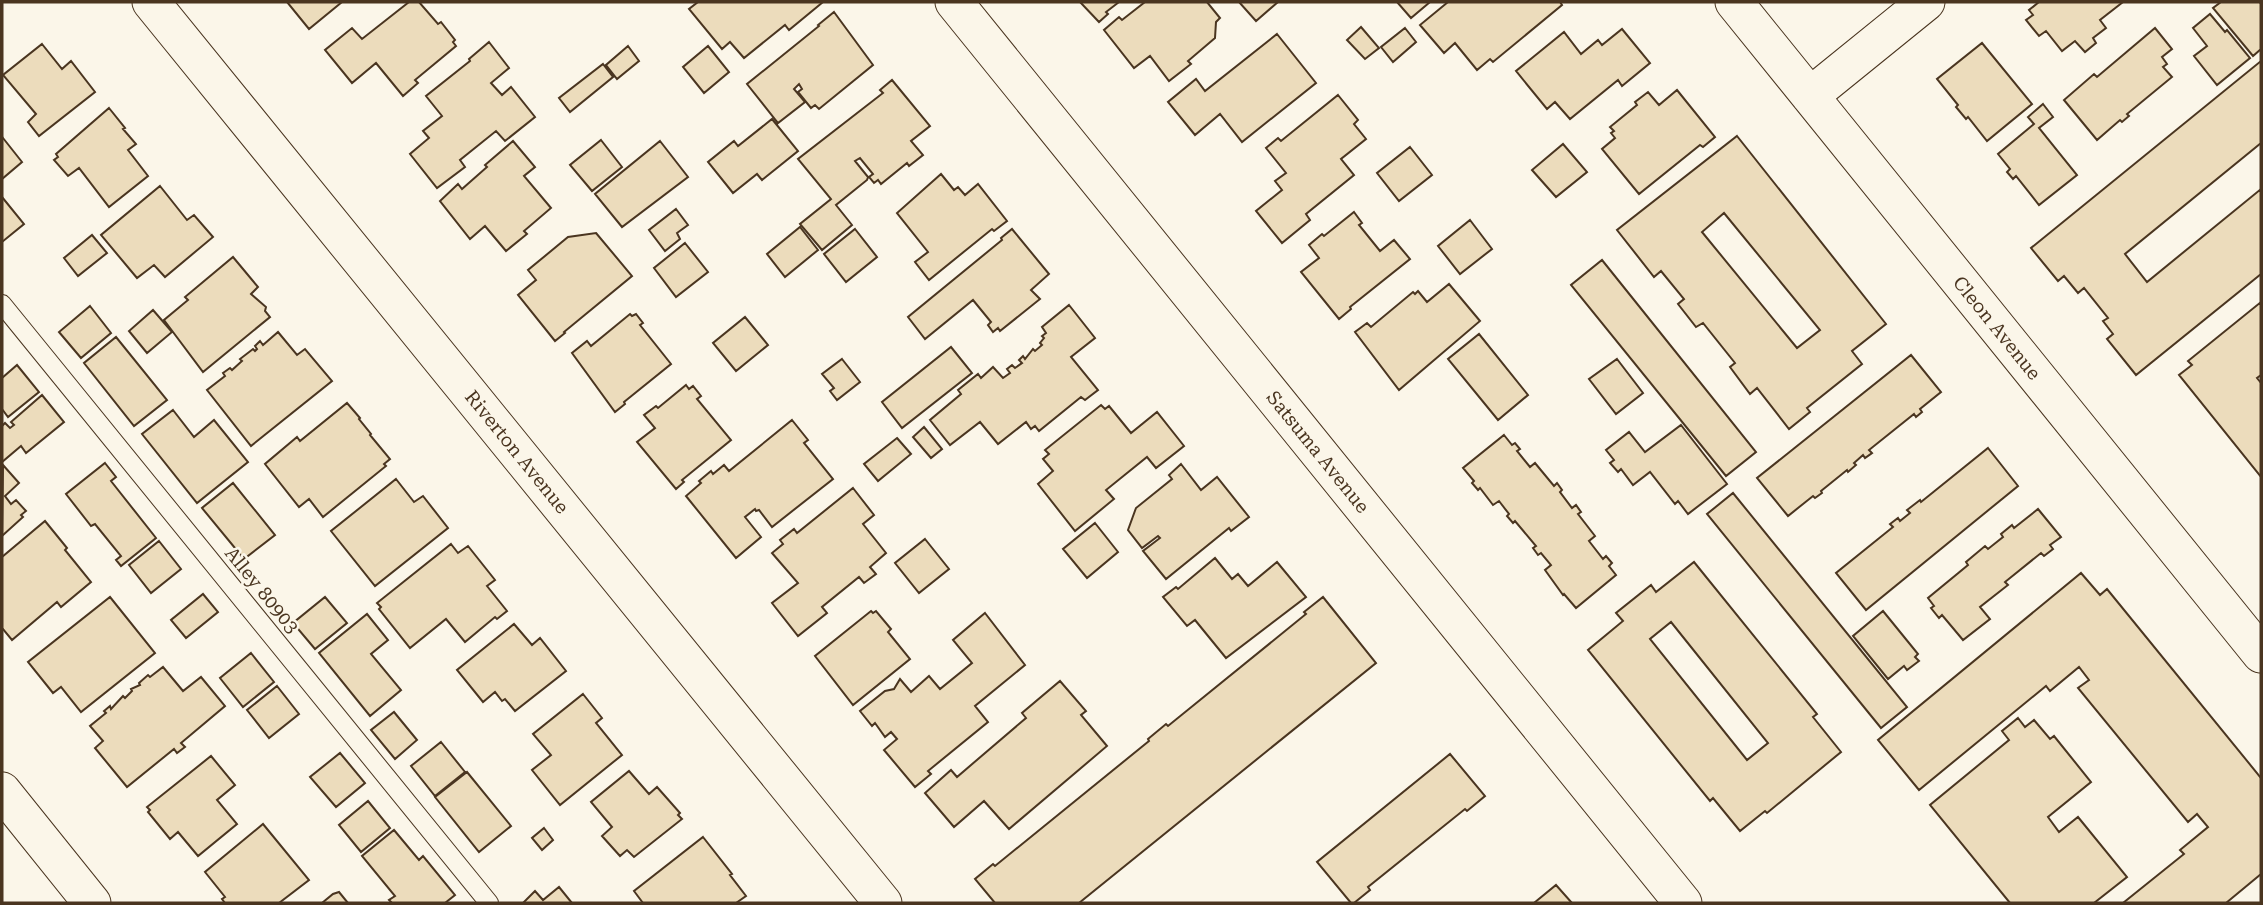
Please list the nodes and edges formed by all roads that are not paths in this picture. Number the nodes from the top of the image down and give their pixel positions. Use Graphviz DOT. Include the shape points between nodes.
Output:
graph roads {
  1 [pos="151,2"];
  2 [pos="954,2"];
  3 [pos="1734,2"];
  4 [pos="1926,2"];
  5 [pos="1810,96"];
  6 [pos="2,304"];
  7 [pos="2261,654"];
  8 [pos="2,792"];
  9 [pos="92,903"];
  10 [pos="489,903"];
  11 [pos="883,903"];
  12 [pos="1683,903"];
  1 -- 11 [label="street, Riverton Avenue"];
  2 -- 12 [label="street, Satsuma Avenue"];
  3 -- 5 [label="street, Cleon Avenue"];
  4 -- 5 [label="street"];
  5 -- 7 [label="street, Cleon Avenue"];
  6 -- 10 [label="lane, Alley 80903"];
  8 -- 9 [label="street"];
}
